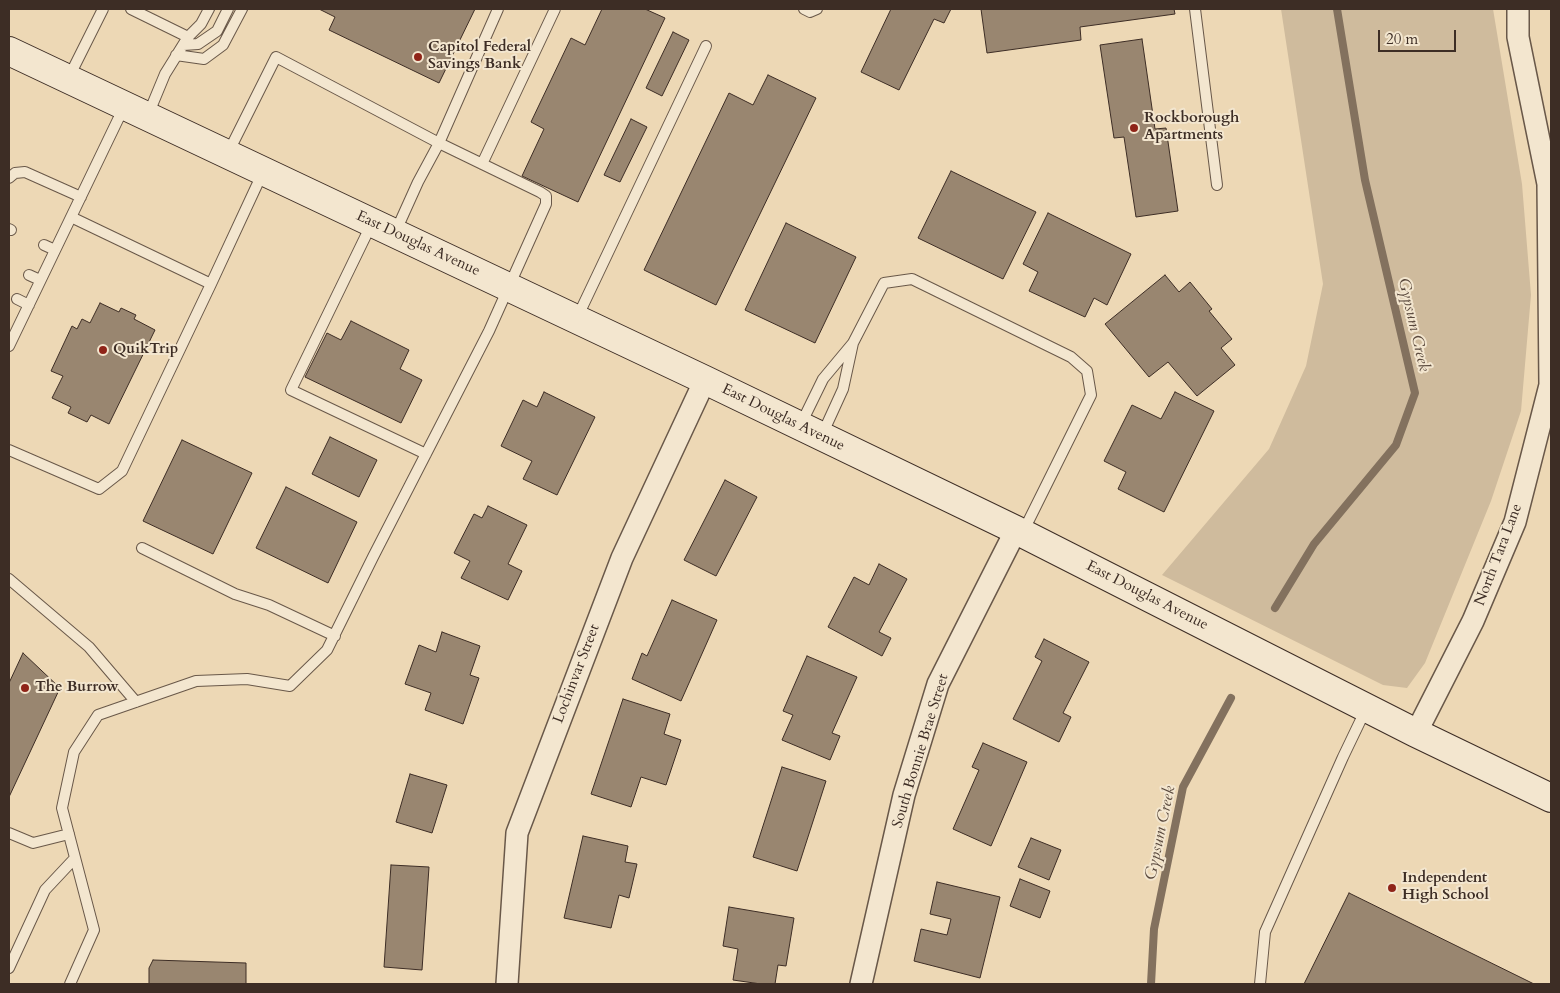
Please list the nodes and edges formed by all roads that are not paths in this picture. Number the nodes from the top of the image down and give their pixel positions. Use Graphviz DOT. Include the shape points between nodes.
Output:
graph roads {
  1 [pos="103,9"];
  2 [pos="209,9"];
  3 [pos="228,9"];
  4 [pos="242,9"];
  5 [pos="498,9"];
  6 [pos="556,9"];
  7 [pos="804,9"];
  8 [pos="817,9"];
  9 [pos="1194,9"];
  10 [pos="1518,9"];
  11 [pos="138,10"];
  12 [pos="186,40"];
  13 [pos="706,46"];
  14 [pos="9,51"];
  15 [pos="176,56"];
  16 [pos="68,79"];
  17 [pos="136,111"];
  18 [pos="1545,138"];
  19 [pos="439,143"];
  20 [pos="228,154"];
  21 [pos="482,164"];
  22 [pos="263,171"];
  23 [pos="9,178"];
  24 [pos="1217,185"];
  25 [pos="81,197"];
  26 [pos="71,217"];
  27 [pos="384,228"];
  28 [pos="44,244"];
  29 [pos="55,250"];
  30 [pos="29,275"];
  31 [pos="40,280"];
  32 [pos="212,284"];
  33 [pos="508,287"];
  34 [pos="17,299"];
  35 [pos="29,305"];
  36 [pos="576,319"];
  37 [pos="12,331"];
  38 [pos="853,343"];
  39 [pos="9,346"];
  40 [pos="705,380"];
  41 [pos="811,431"];
  42 [pos="9,450"];
  43 [pos="426,454"];
  44 [pos="1019,531"];
  45 [pos="142,548"];
  46 [pos="9,579"];
  47 [pos="335,636"];
  48 [pos="136,702"];
  49 [pos="1366,708"];
  50 [pos="1416,733"];
  51 [pos="1551,798"];
  52 [pos="9,833"];
  53 [pos="69,834"];
  54 [pos="75,858"];
  55 [pos="9,968"];
  56 [pos="70,984"];
  57 [pos="507,984"];
  58 [pos="861,984"];
  59 [pos="1260,984"];
  1 -- 16 [label="lane"];
  2 -- 12 [label="lane" via="201,24"];
  3 -- 12 [label="lane" via="217,31 198,44"];
  4 -- 15 [label="lane" via="223,46 204,59"];
  5 -- 19 [label="lane"];
  6 -- 21 [label="lane"];
  7 -- 8 [label="lane" via="810,12"];
  9 -- 24 [label="lane"];
  10 -- 18 [label="street, North Tara Lane" via="1518,37"];
  11 -- 12 [label="lane"];
  12 -- 15 [label="lane"];
  13 -- 36 [label="lane"];
  14 -- 16 [label="street, East Douglas Avenue"];
  15 -- 17 [label="lane"];
  16 -- 17 [label="street, East Douglas Avenue"];
  17 -- 20 [label="street, East Douglas Avenue"];
  17 -- 25 [label="lane"];
  18 -- 50 [label="street, North Tara Lane" via="1550,386 1515,522 1473,621"];
  19 -- 20 [label="lane" via="276,57"];
  19 -- 21 [label="lane"];
  19 -- 27 [label="lane" via="418,182"];
  20 -- 22 [label="street, East Douglas Avenue"];
  21 -- 33 [label="lane" via="546,196 546,204"];
  22 -- 27 [label="street, East Douglas Avenue"];
  22 -- 32 [label="lane"];
  23 -- 25 [label="lane" via="15,173 25,172"];
  25 -- 26 [label="lane"];
  26 -- 29 [label="lane"];
  26 -- 32 [label="lane"];
  27 -- 33 [label="street, East Douglas Avenue"];
  27 -- 43 [label="lane" via="291,390"];
  28 -- 29 [label="lane"];
  29 -- 31 [label="lane"];
  30 -- 31 [label="lane"];
  31 -- 35 [label="lane"];
  32 -- 42 [label="lane" via="122,472 99,489"];
  33 -- 36 [label="street, East Douglas Avenue"];
  33 -- 43 [label="lane"];
  34 -- 35 [label="lane"];
  35 -- 37 [label="lane"];
  36 -- 40 [label="street, East Douglas Avenue"];
  37 -- 39 [label="lane"];
  38 -- 41 [label="lane" via="843,389"];
  38 -- 41 [label="lane" via="823,379"];
  38 -- 44 [label="lane" via="884,283 912,279 1071,357 1087,371 1091,395"];
  40 -- 41 [label="street, East Douglas Avenue"];
  40 -- 57 [label="street, Lochinvar Street" via="622,558 517,833"];
  41 -- 44 [label="street, East Douglas Avenue"];
  43 -- 47 [label="lane"];
  44 -- 49 [label="street, East Douglas Avenue"];
  44 -- 58 [label="street, South Bonnie Brae Street" via="938,684 904,795"];
  45 -- 47 [label="lane" via="235,594 269,605"];
  46 -- 48 [label="lane" via="89,647"];
  47 -- 48 [label="lane" via="327,650 290,686 247,679 196,681"];
  48 -- 53 [label="lane" via="98,716 74,752 62,808"];
  49 -- 50 [label="street, East Douglas Avenue"];
  49 -- 59 [label="lane" via="1265,932"];
  50 -- 51 [label="street, East Douglas Avenue"];
  52 -- 53 [label="lane" via="33,843"];
  53 -- 54 [label="lane"];
  54 -- 55 [label="lane" via="45,890"];
  54 -- 56 [label="lane" via="94,930"];
}
